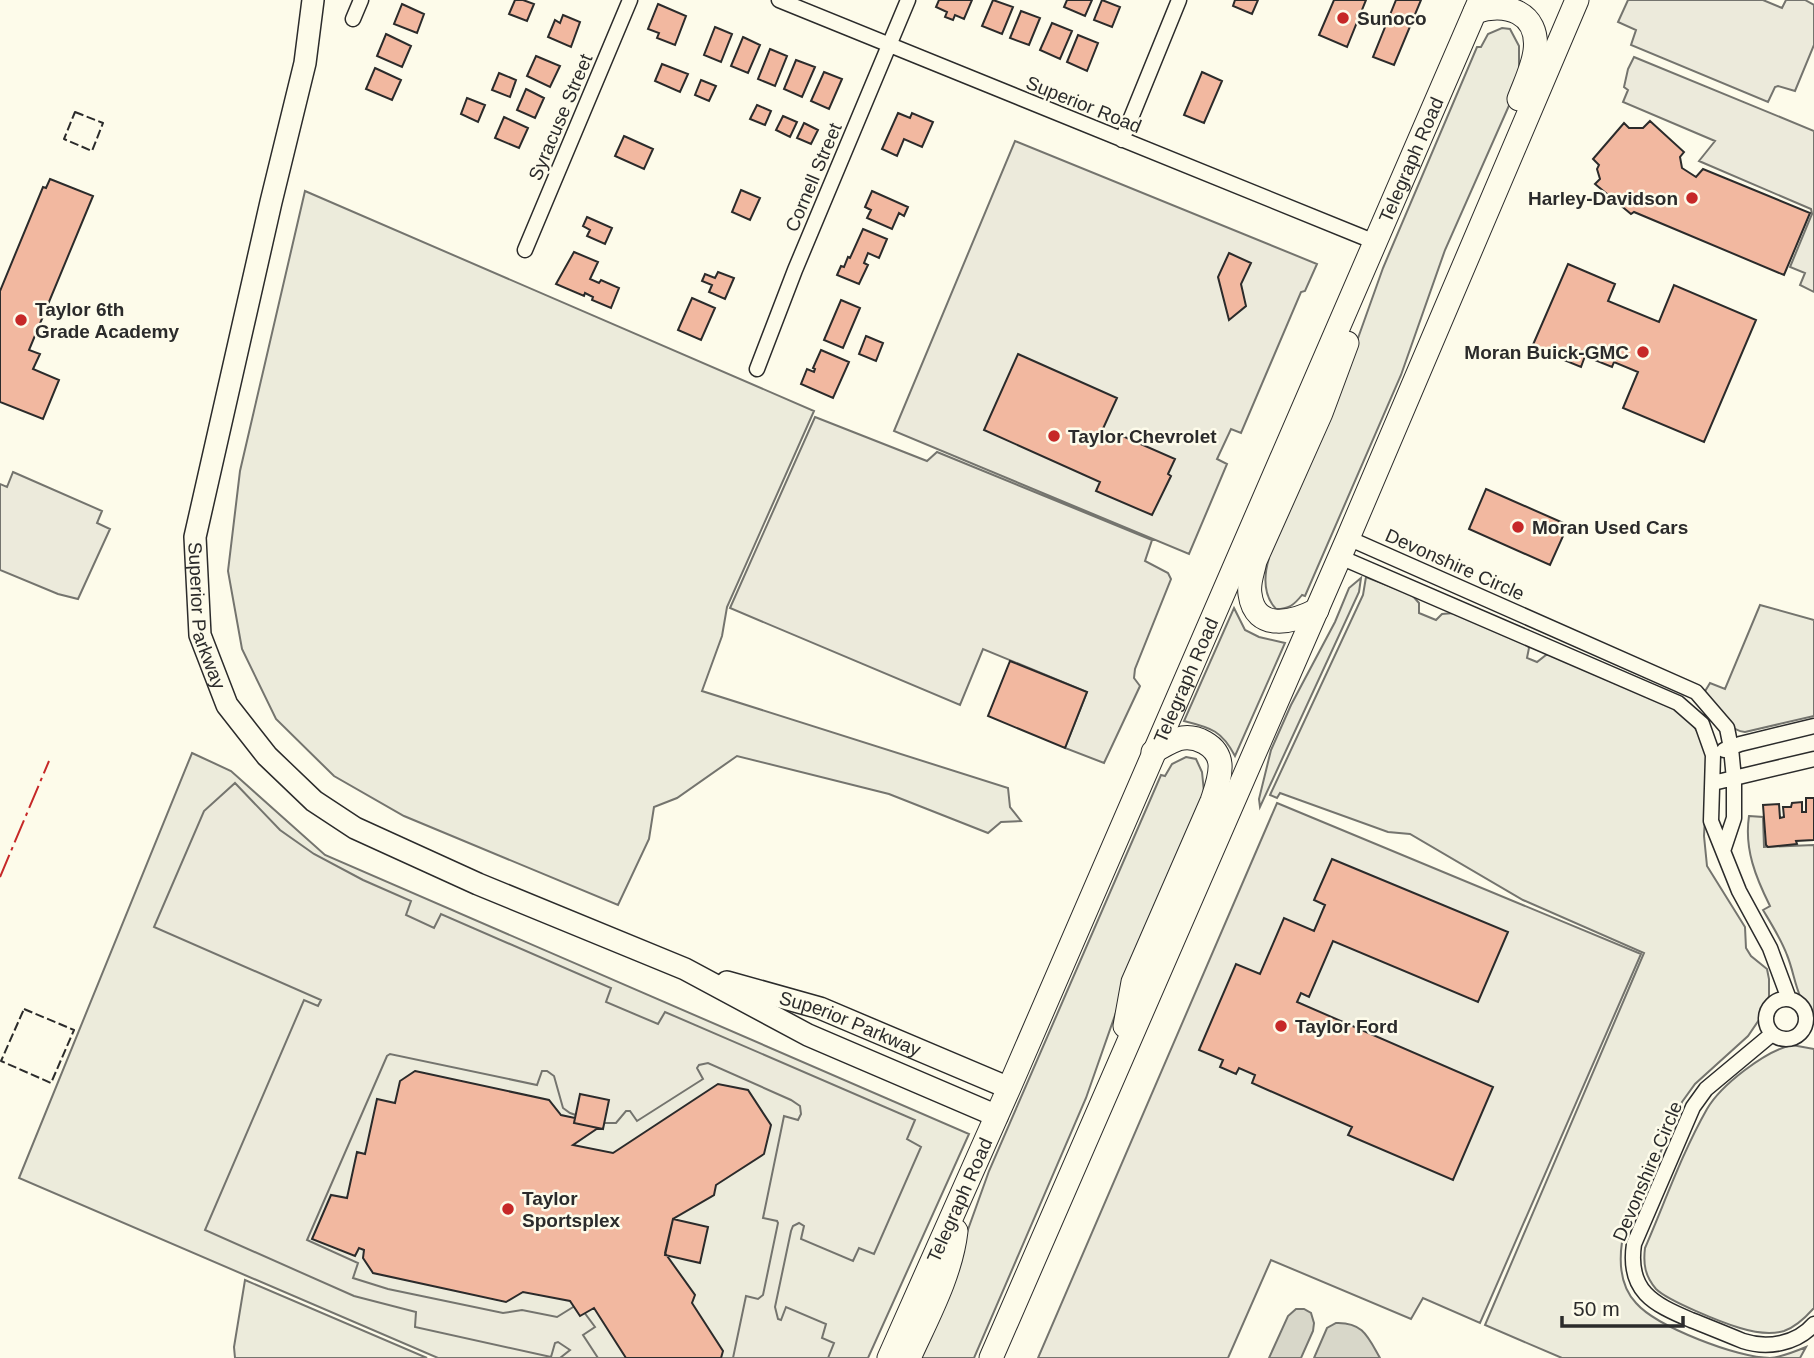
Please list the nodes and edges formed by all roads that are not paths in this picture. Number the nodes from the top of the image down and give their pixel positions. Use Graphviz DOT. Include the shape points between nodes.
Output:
graph roads {
  1 [pos="313,0"];
  2 [pos="361,0"];
  3 [pos="630,0"];
  4 [pos="779,0"];
  5 [pos="908,0"];
  6 [pos="1179,0"];
  7 [pos="1577,0"];
  8 [pos="1477,6"];
  9 [pos="353,19"];
  10 [pos="889,46"];
  11 [pos="1122,140"];
  12 [pos="1375,242"];
  13 [pos="526,250"];
  14 [pos="1350,302"];
  15 [pos="1436,331"];
  16 [pos="757,369"];
  17 [pos="1344,547"];
  18 [pos="1317,610"];
  19 [pos="1545,625"];
  20 [pos="1537,642"];
  21 [pos="1814,726"];
  22 [pos="1731,748"];
  23 [pos="1153,752"];
  24 [pos="1713,755"];
  25 [pos="1814,758"];
  26 [pos="1734,779"];
  27 [pos="1713,783"];
  28 [pos="1724,848"];
  29 [pos="685,970"];
  30 [pos="1788,999"];
  31 [pos="1809,1029"];
  32 [pos="1772,1034"];
  33 [pos="1117,1067"];
  34 [pos="1009,1088"];
  35 [pos="997,1116"];
  36 [pos="959,1200"];
  37 [pos="1814,1324"];
  38 [pos="889,1358"];
  39 [pos="909,1358"];
  40 [pos="991,1358"];
  1 -- 29 [label="main road, Superior Parkway" via="304,63 195,537 200,635 226,705 267,756 314,801 355,828"];
  2 -- 9 [label="street"];
  3 -- 13 [label="street, Syracuse Street"];
  4 -- 10 [label="street, Superior Road"];
  5 -- 10 [label="street, Cornell Street"];
  6 -- 11 [label="street"];
  7 -- 15 [label="main road"];
  8 -- 12 [label="main road, Telegraph Road"];
  8 -- 15 [label="main road" via="1515,11 1533,28 1535,49 1452,256"];
  10 -- 11 [label="street, Superior Road"];
  10 -- 16 [label="street, Cornell Street"];
  11 -- 12 [label="street, Superior Road"];
  12 -- 14 [label="main road, Telegraph Road"];
  14 -- 18 [label="main road" via="1347,344 1336,376 1250,582 1254,607 1275,622 1289,623"];
  14 -- 23 [label="main road, Telegraph Road"];
  15 -- 17 [label="main road"];
  17 -- 18 [label="main road"];
  17 -- 19 [label="street, Devonshire Circle"];
  17 -- 20 [label="street, Devonshire Circle"];
  18 -- 33 [label="main road"];
  19 -- 20 [label="street"];
  19 -- 22 [label="street, Devonshire Circle" via="1696,692 1727,728"];
  20 -- 24 [label="street, Devonshire Circle" via="1678,703 1702,724"];
  21 -- 22 [label="street"];
  22 -- 24 [label="street"];
  22 -- 26 [label="street, Devonshire Circle"];
  23 -- 33 [label="main road" via="1177,739 1200,740 1217,755 1219,778 1133,982"];
  23 -- 34 [label="main road, Telegraph Road"];
  24 -- 27 [label="street, Devonshire Circle"];
  25 -- 26 [label="street"];
  26 -- 27 [label="street"];
  26 -- 28 [label="street, Devonshire Circle" via="1734,818"];
  27 -- 28 [label="street, Devonshire Circle" via="1712,821"];
  28 -- 30 [label="street, Devonshire Circle"];
  29 -- 34 [label="main road, Superior Parkway" via="820,1008"];
  29 -- 35 [label="main road, Superior Parkway" via="808,1035"];
  30 -- 31 [label="street, Devonshire Circle" via="1803,1009"];
  30 -- 32 [label="street" via="1776,1001 1768,1010 1766,1023"];
  31 -- 32 [label="street, Devonshire Circle" via="1784,1039"];
  32 -- 37 [label="street, Devonshire Circle" via="1706,1089 1693,1107 1638,1235 1632,1260 1638,1283 1653,1302 1743,1341 1775,1344 1793,1339"];
  33 -- 40 [label="main road"];
  34 -- 35 [label="main road, Telegraph Road"];
  35 -- 36 [label="main road, Telegraph Road"];
  36 -- 38 [label="main road, Telegraph Road"];
  36 -- 39 [label="main road" via="954,1246"];
}
